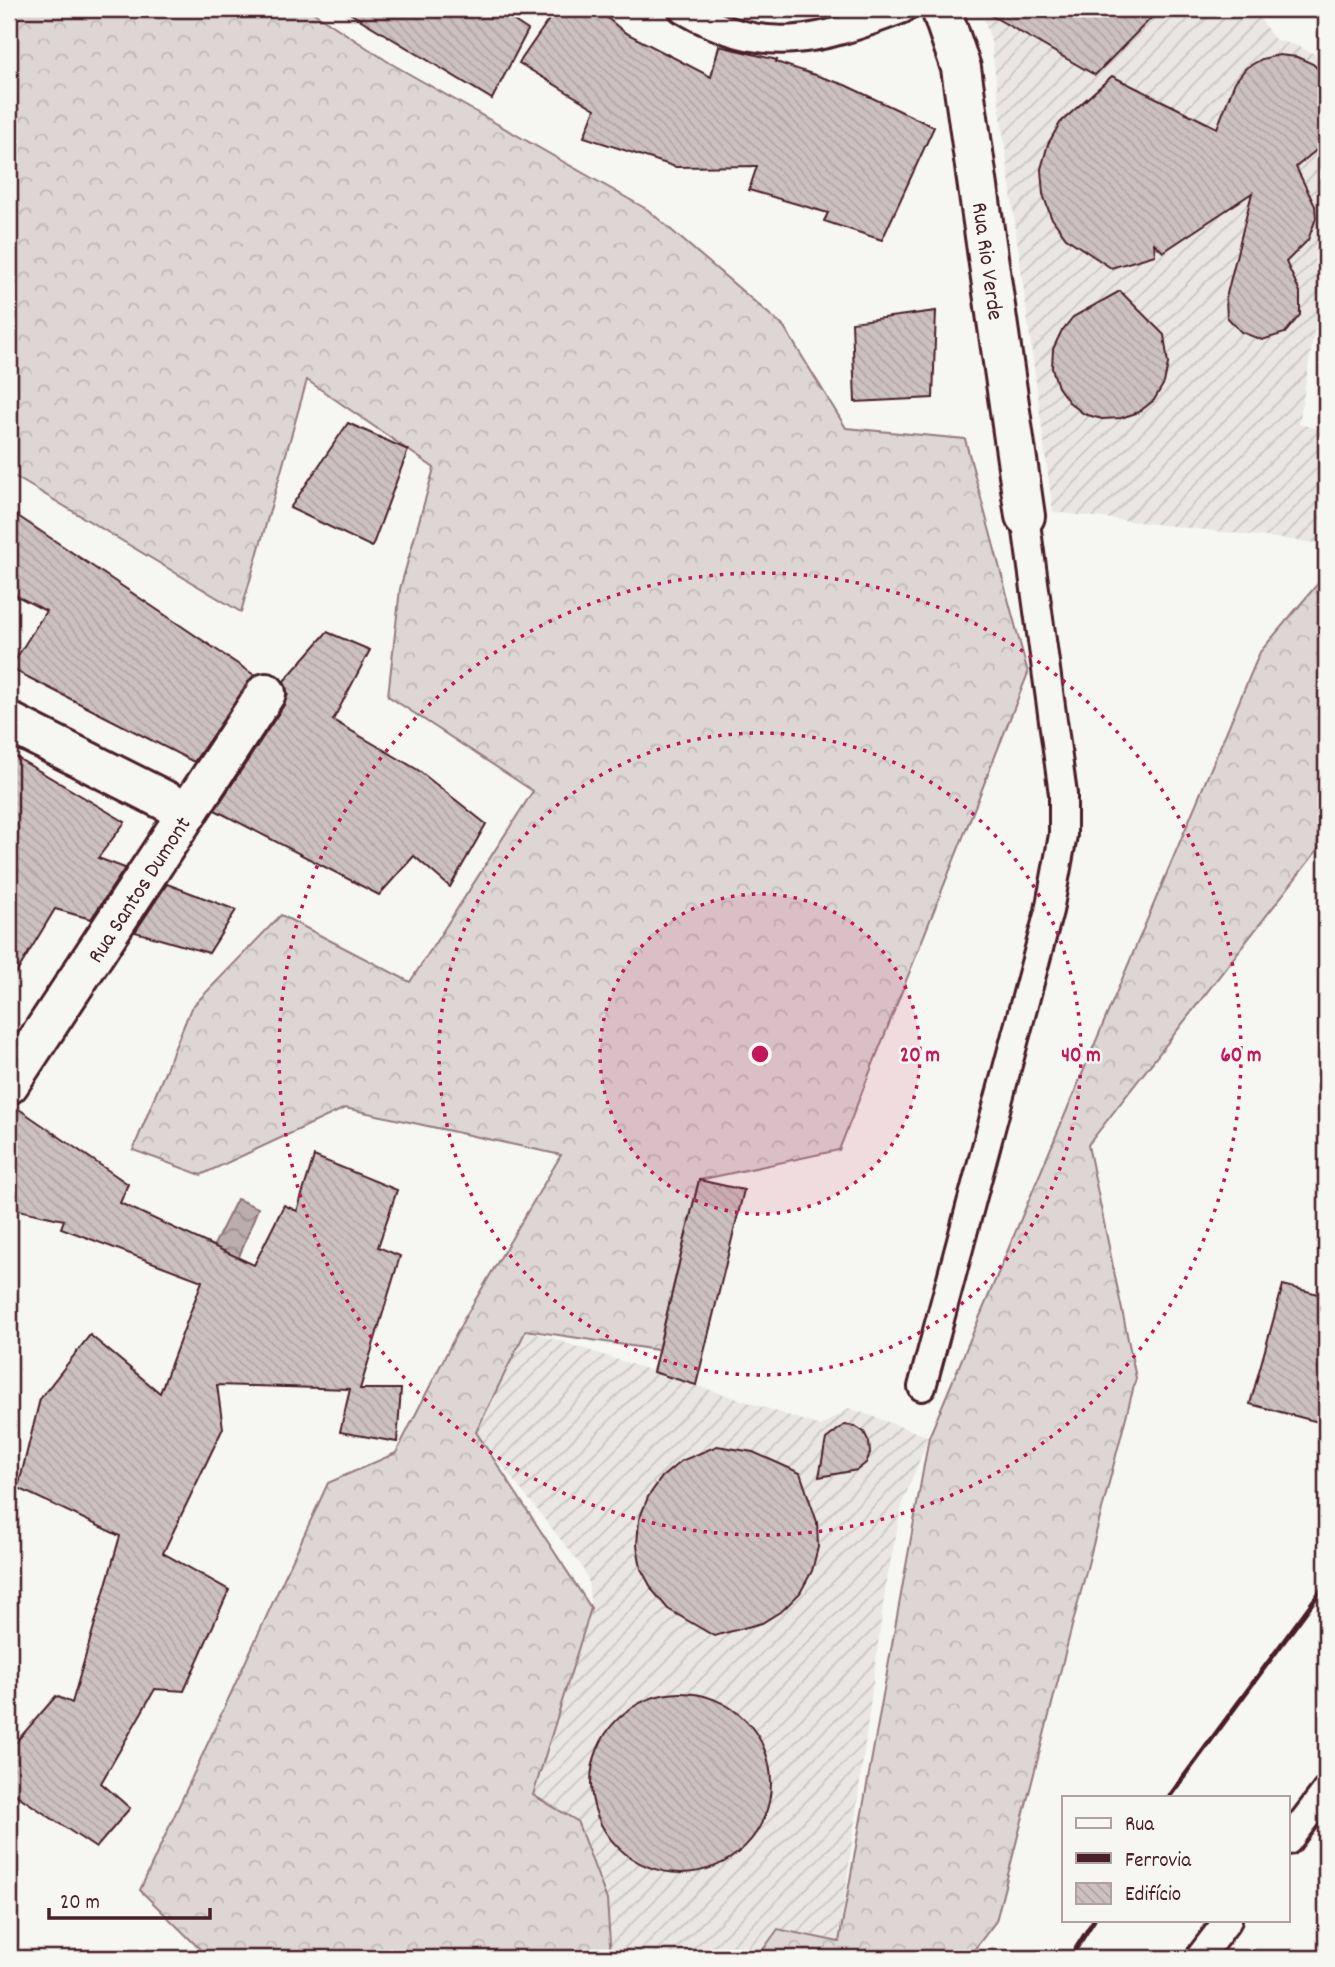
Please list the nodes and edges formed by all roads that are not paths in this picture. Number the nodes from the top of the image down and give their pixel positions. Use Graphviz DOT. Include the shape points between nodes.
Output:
graph roads {
  1 [pos="682,9"];
  2 [pos="903,9"];
  3 [pos="941,9"];
  4 [pos="1025,516"];
  5 [pos="266,693"];
  6 [pos="9,722"];
  7 [pos="188,812"];
  8 [pos="9,1084"];
  9 [pos="922,1387"];
  10 [pos="1326,1791"];
  11 [pos="1290,1838"];
  12 [pos="1226,1922"];
  13 [pos="1199,1958"];
  1 -- 2 [label="lane" via="725,30 779,41 840,33"];
  3 -- 4 [label="street, Rua Rio Verde" via="961,68"];
  4 -- 9 [label="lane" via="1059,752 1063,835 1049,911"];
  5 -- 7 [label="street, Rua Santos Dumont"];
  6 -- 7 [label="street"];
  7 -- 8 [label="street, Rua Santos Dumont"];
  10 -- 11 [label="lane"];
  12 -- 13 [label="lane"];
}
